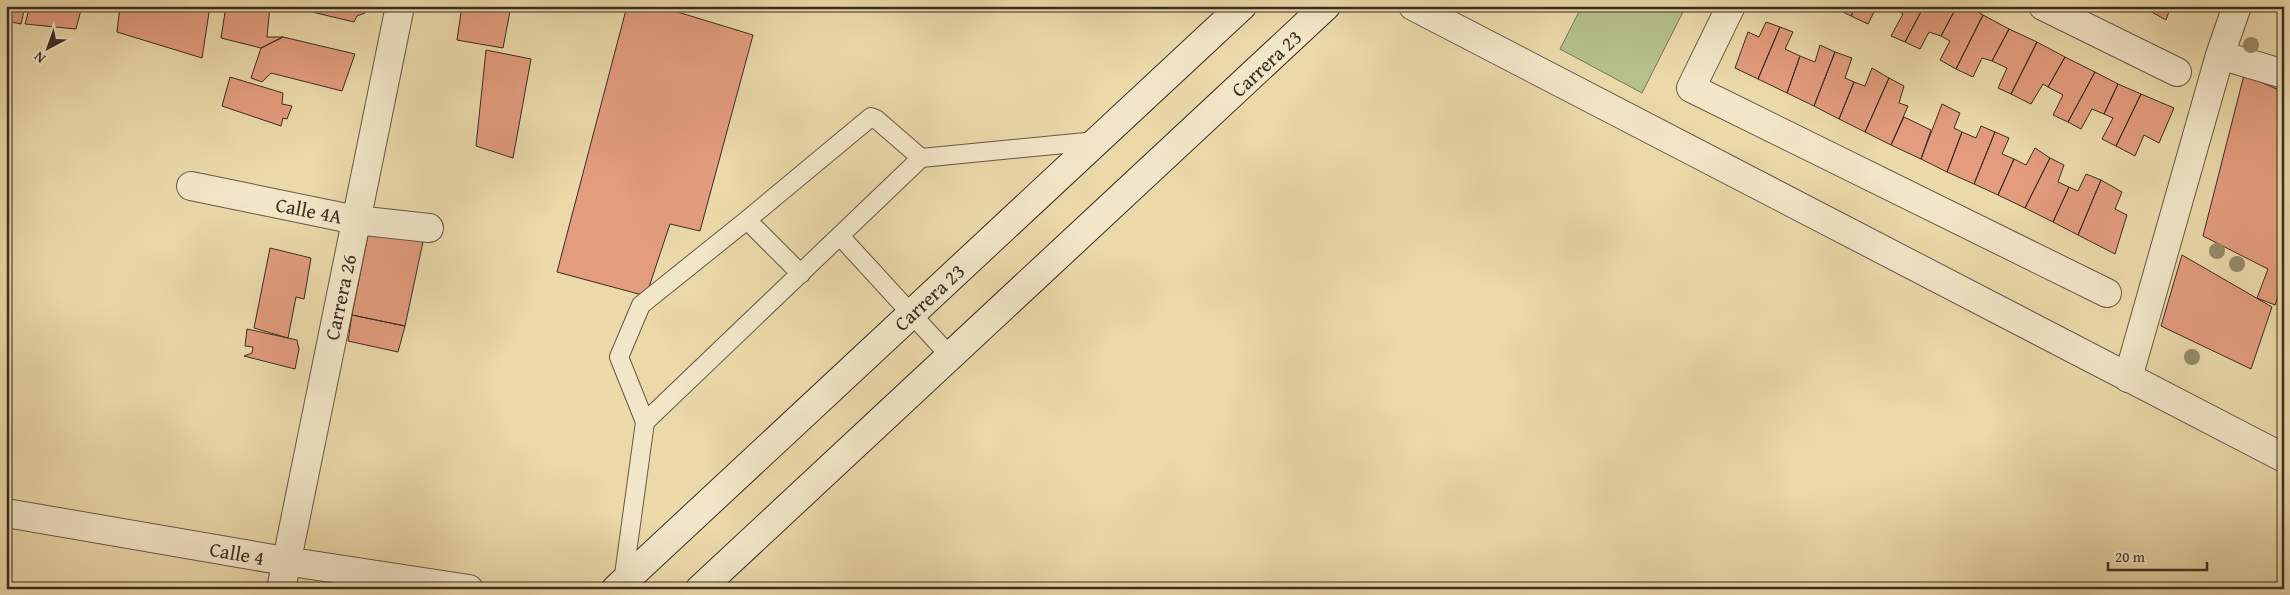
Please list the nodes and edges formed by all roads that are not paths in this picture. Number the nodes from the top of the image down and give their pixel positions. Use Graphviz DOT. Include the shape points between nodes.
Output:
graph roads {
  1 [pos="400,6"];
  2 [pos="1242,6"];
  3 [pos="1326,6"];
  4 [pos="1413,6"];
  5 [pos="1731,6"];
  6 [pos="2043,6"];
  7 [pos="2237,6"];
  8 [pos="2220,55"];
  9 [pos="2177,72"];
  10 [pos="2284,74"];
  11 [pos="1097,141"];
  12 [pos="921,158"];
  13 [pos="191,186"];
  14 [pos="356,220"];
  15 [pos="747,220"];
  16 [pos="429,228"];
  17 [pos="840,236"];
  18 [pos="801,274"];
  19 [pos="2107,293"];
  20 [pos="910,314"];
  21 [pos="950,356"];
  22 [pos="2128,378"];
  23 [pos="645,422"];
  24 [pos="2284,458"];
  25 [pos="6,513"];
  26 [pos="285,561"];
  27 [pos="620,585"];
  28 [pos="281,589"];
  29 [pos="469,589"];
  30 [pos="700,589"];
  1 -- 14 [label="street, Carrera 26"];
  2 -- 11 [label="street, Carrera 23"];
  3 -- 21 [label="street, Carrera 23"];
  4 -- 22 [label="street"];
  5 -- 19 [label="street" via="1690,88"];
  6 -- 9 [label="street"];
  7 -- 8 [label="street"];
  8 -- 10 [label="street"];
  8 -- 22 [label="street"];
  11 -- 12 [label="lane"];
  11 -- 20 [label="street, Carrera 23"];
  12 -- 15 [label="lane" via="870,117"];
  12 -- 17 [label="lane"];
  13 -- 14 [label="street, Calle 4A"];
  14 -- 16 [label="street, Calle 4A"];
  14 -- 26 [label="street, Carrera 26"];
  15 -- 18 [label="lane"];
  15 -- 23 [label="lane" via="641,305 619,357"];
  17 -- 18 [label="lane"];
  17 -- 20 [label="lane"];
  18 -- 23 [label="lane"];
  20 -- 21 [label="lane"];
  20 -- 27 [label="street, Carrera 23"];
  21 -- 30 [label="street, Carrera 23"];
  22 -- 24 [label="street"];
  23 -- 27 [label="lane"];
  25 -- 26 [label="street, Calle 4"];
  26 -- 28 [label="street, Carrera 26"];
  26 -- 29 [label="street, Calle 4"];
}
